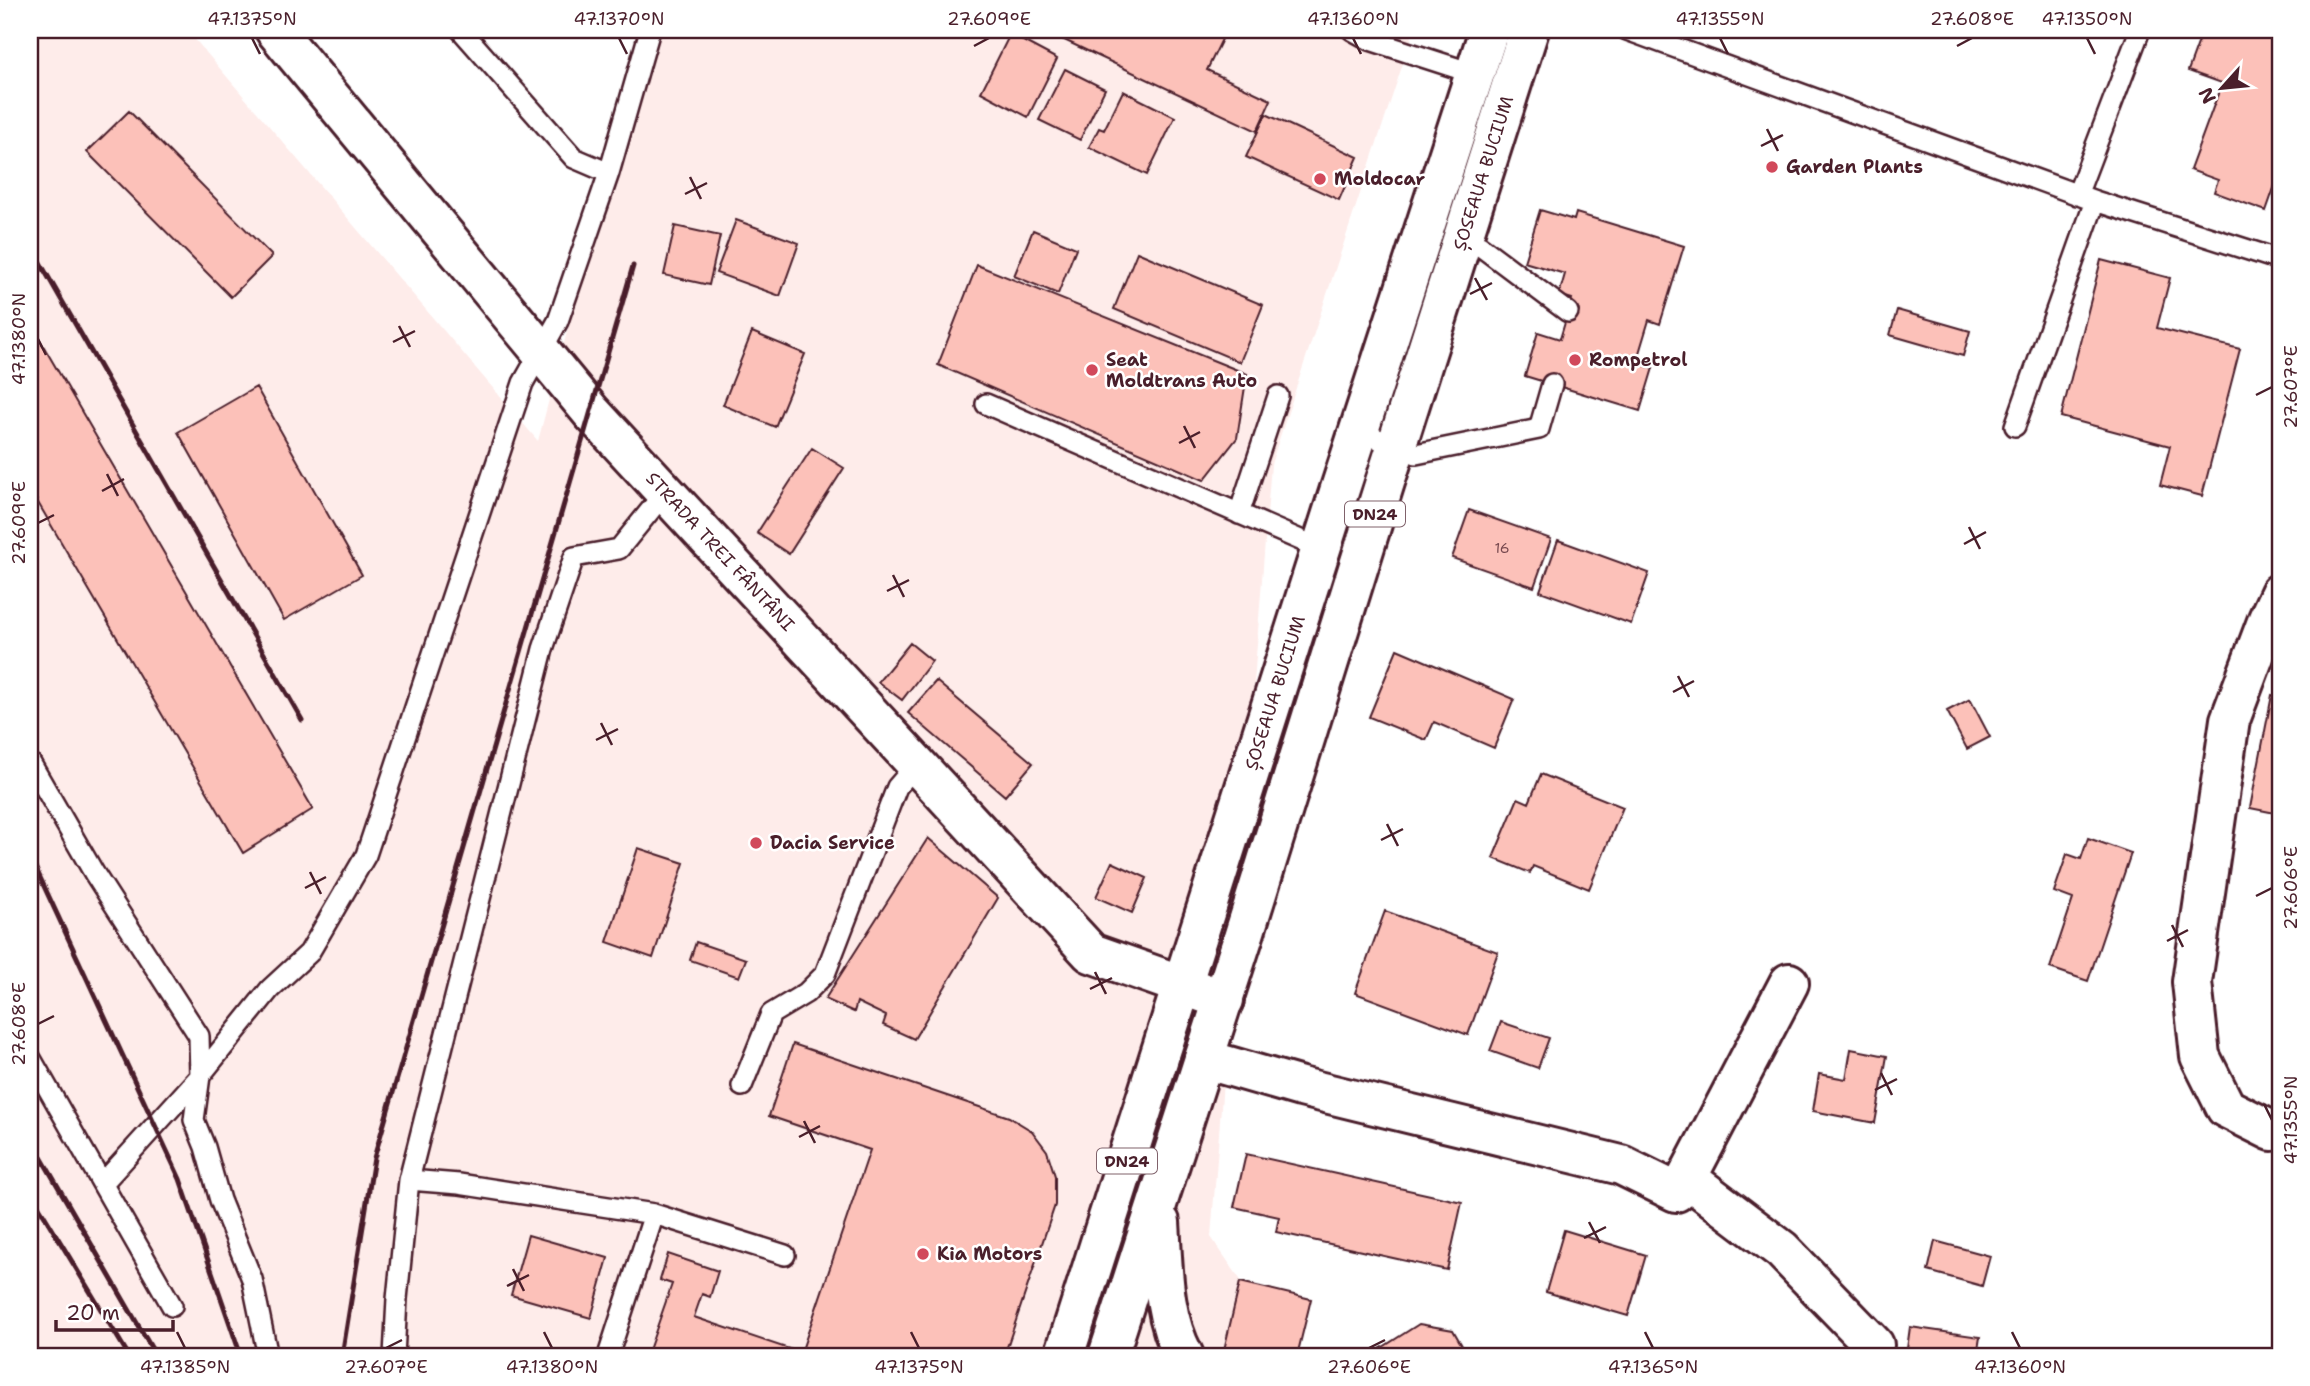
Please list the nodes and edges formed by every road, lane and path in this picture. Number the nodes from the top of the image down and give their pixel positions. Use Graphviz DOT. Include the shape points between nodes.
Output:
graph roads {
  1 [pos="275,30"];
  2 [pos="461,30"];
  3 [pos="650,30"];
  4 [pos="1352,30"];
  5 [pos="1489,30"];
  6 [pos="1529,30"];
  7 [pos="1627,30"];
  8 [pos="2140,30"];
  9 [pos="1475,74"];
  10 [pos="609,173"];
  11 [pos="2086,198"];
  12 [pos="1462,239"];
  13 [pos="2280,260"];
  14 [pos="1568,312"];
  15 [pos="540,351"];
  16 [pos="1552,384"];
  17 [pos="1278,396"];
  18 [pos="986,404"];
  19 [pos="2015,426"];
  20 [pos="1358,431"];
  21 [pos="1396,446"];
  22 [pos="666,491"];
  23 [pos="1239,514"];
  24 [pos="1321,549"];
  25 [pos="2280,593"];
  26 [pos="30,762"];
  27 [pos="916,765"];
  28 [pos="1789,983"];
  29 [pos="1183,986"];
  30 [pos="1224,1000"];
  31 [pos="30,1056"];
  32 [pos="1204,1059"];
  33 [pos="200,1076"];
  34 [pos="742,1086"];
  35 [pos="2280,1129"];
  36 [pos="1686,1178"];
  37 [pos="409,1180"];
  38 [pos="103,1183"];
  39 [pos="1159,1199"];
  40 [pos="654,1214"];
  41 [pos="785,1255"];
  42 [pos="172,1306"];
  43 [pos="1874,1345"];
  44 [pos="1068,1346"];
  45 [pos="266,1347"];
  46 [pos="1117,1354"];
  47 [pos="394,1356"];
  48 [pos="608,1356"];
  49 [pos="1184,1356"];
  1 -- 15 [label="main road, STRADA TREI FÂNTÂNI"];
  2 -- 10 [label="lane" via="574,158"];
  3 -- 10 [label="lane"];
  4 -- 9 [label="lane"];
  5 -- 9 [label="main road, ȘOSEAUA BUCIUM / DN24"];
  6 -- 12 [label="main road, ȘOSEAUA BUCIUM / DN24"];
  7 -- 11 [label="lane"];
  8 -- 11 [label="lane"];
  9 -- 20 [label="main road, ȘOSEAUA BUCIUM / DN24"];
  10 -- 15 [label="lane" via="558,321"];
  11 -- 13 [label="lane"];
  11 -- 19 [label="lane"];
  12 -- 14 [label="lane" via="1480,246"];
  12 -- 21 [label="main road, ȘOSEAUA BUCIUM / DN24"];
  15 -- 22 [label="main road, STRADA TREI FÂNTÂNI"];
  15 -- 33 [label="lane" via="523,383 366,855 309,953 270,989"];
  16 -- 21 [label="lane" via="1539,429 1416,454"];
  17 -- 23 [label="lane"];
  18 -- 23 [label="lane"];
  20 -- 21 [label="lane"];
  20 -- 24 [label="main road, ȘOSEAUA BUCIUM / DN24"];
  21 -- 30 [label="main road, ȘOSEAUA BUCIUM / DN24"];
  22 -- 27 [label="main road, STRADA TREI FÂNTÂNI"];
  22 -- 37 [label="lane" via="619,549 574,557 543,649"];
  23 -- 24 [label="lane"];
  24 -- 29 [label="main road, ȘOSEAUA BUCIUM / DN24"];
  25 -- 35 [label="main road" via="2230,720 2192,982 2200,1056 2226,1108 2273,1131"];
  26 -- 33 [label="lane" via="94,873 199,1036"];
  27 -- 29 [label="main road, STRADA TREI FÂNTÂNI" via="1091,953"];
  27 -- 34 [label="lane" via="897,787 825,974 806,993 771,1014"];
  28 -- 36 [label="main road"];
  29 -- 30 [label="main road, STRADA TREI FÂNTÂNI"];
  29 -- 44 [label="main road, ȘOSEAUA BUCIUM / DN24"];
  30 -- 32 [label="main road, ȘOSEAUA BUCIUM / DN24"];
  31 -- 38 [label="lane"];
  32 -- 36 [label="main road" via="1621,1165 1676,1192"];
  32 -- 39 [label="main road, ȘOSEAUA BUCIUM / DN24"];
  33 -- 38 [label="lane"];
  33 -- 45 [label="lane" via="194,1120 252,1279"];
  36 -- 43 [label="main road" via="1782,1250"];
  37 -- 40 [label="lane"];
  37 -- 47 [label="lane"];
  38 -- 42 [label="lane"];
  39 -- 46 [label="main road, ȘOSEAUA BUCIUM / DN24"];
  39 -- 49 [label="main road" via="1165,1295"];
  40 -- 41 [label="lane"];
  40 -- 48 [label="lane"];
  44 -- 46 [label="main road"];
}
